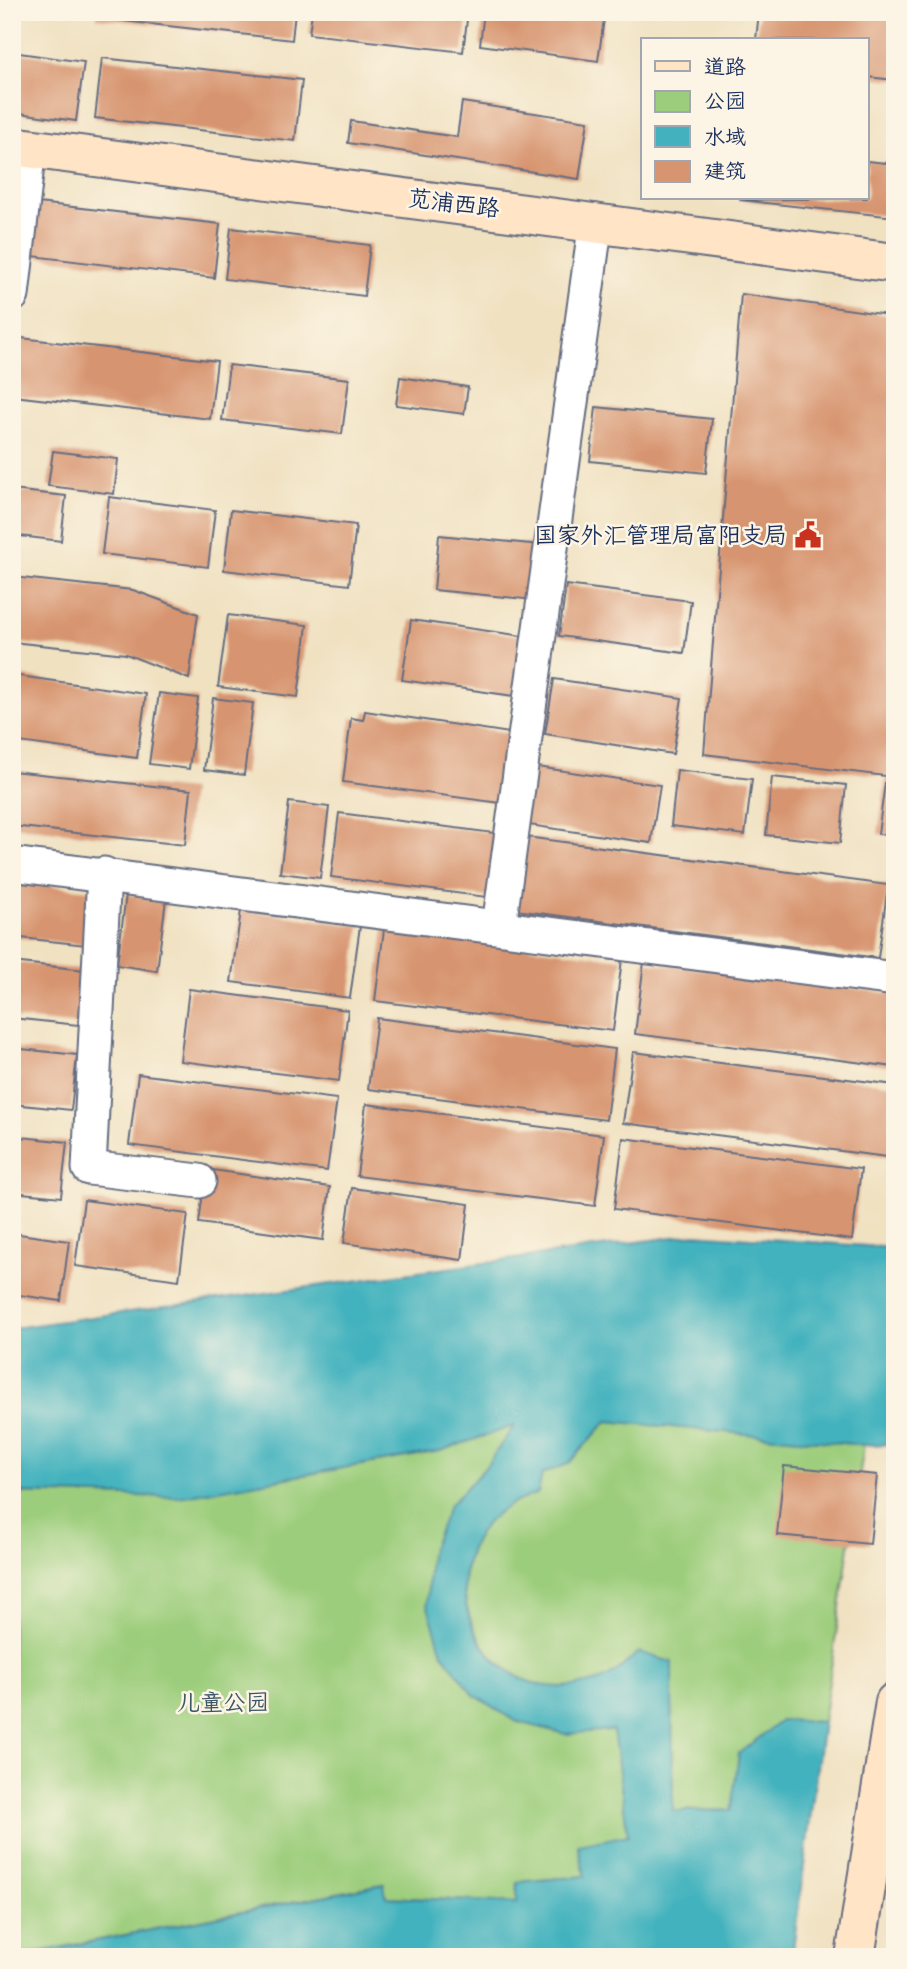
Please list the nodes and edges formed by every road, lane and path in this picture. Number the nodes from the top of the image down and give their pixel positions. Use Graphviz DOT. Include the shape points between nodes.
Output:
graph roads {
  1 [pos="18,139"];
  2 [pos="596,221"];
  3 [pos="895,237"];
  4 [pos="895,263"];
  5 [pos="12,295"];
  6 [pos="12,864"];
  7 [pos="104,874"];
  8 [pos="499,926"];
  9 [pos="895,979"];
  10 [pos="199,1181"];
  11 [pos="895,1702"];
  12 [pos="855,1957"];
  1 -- 2 [label="street, 苋浦西路"];
  1 -- 3 [label="street, 苋浦西路"];
  1 -- 5 [label="street"];
  2 -- 4 [label="street, 苋浦西路"];
  2 -- 8 [label="street"];
  6 -- 7 [label="street"];
  7 -- 8 [label="street"];
  7 -- 10 [label="street" via="89,1168"];
  8 -- 9 [label="street"];
  11 -- 12 [label="street"];
}
